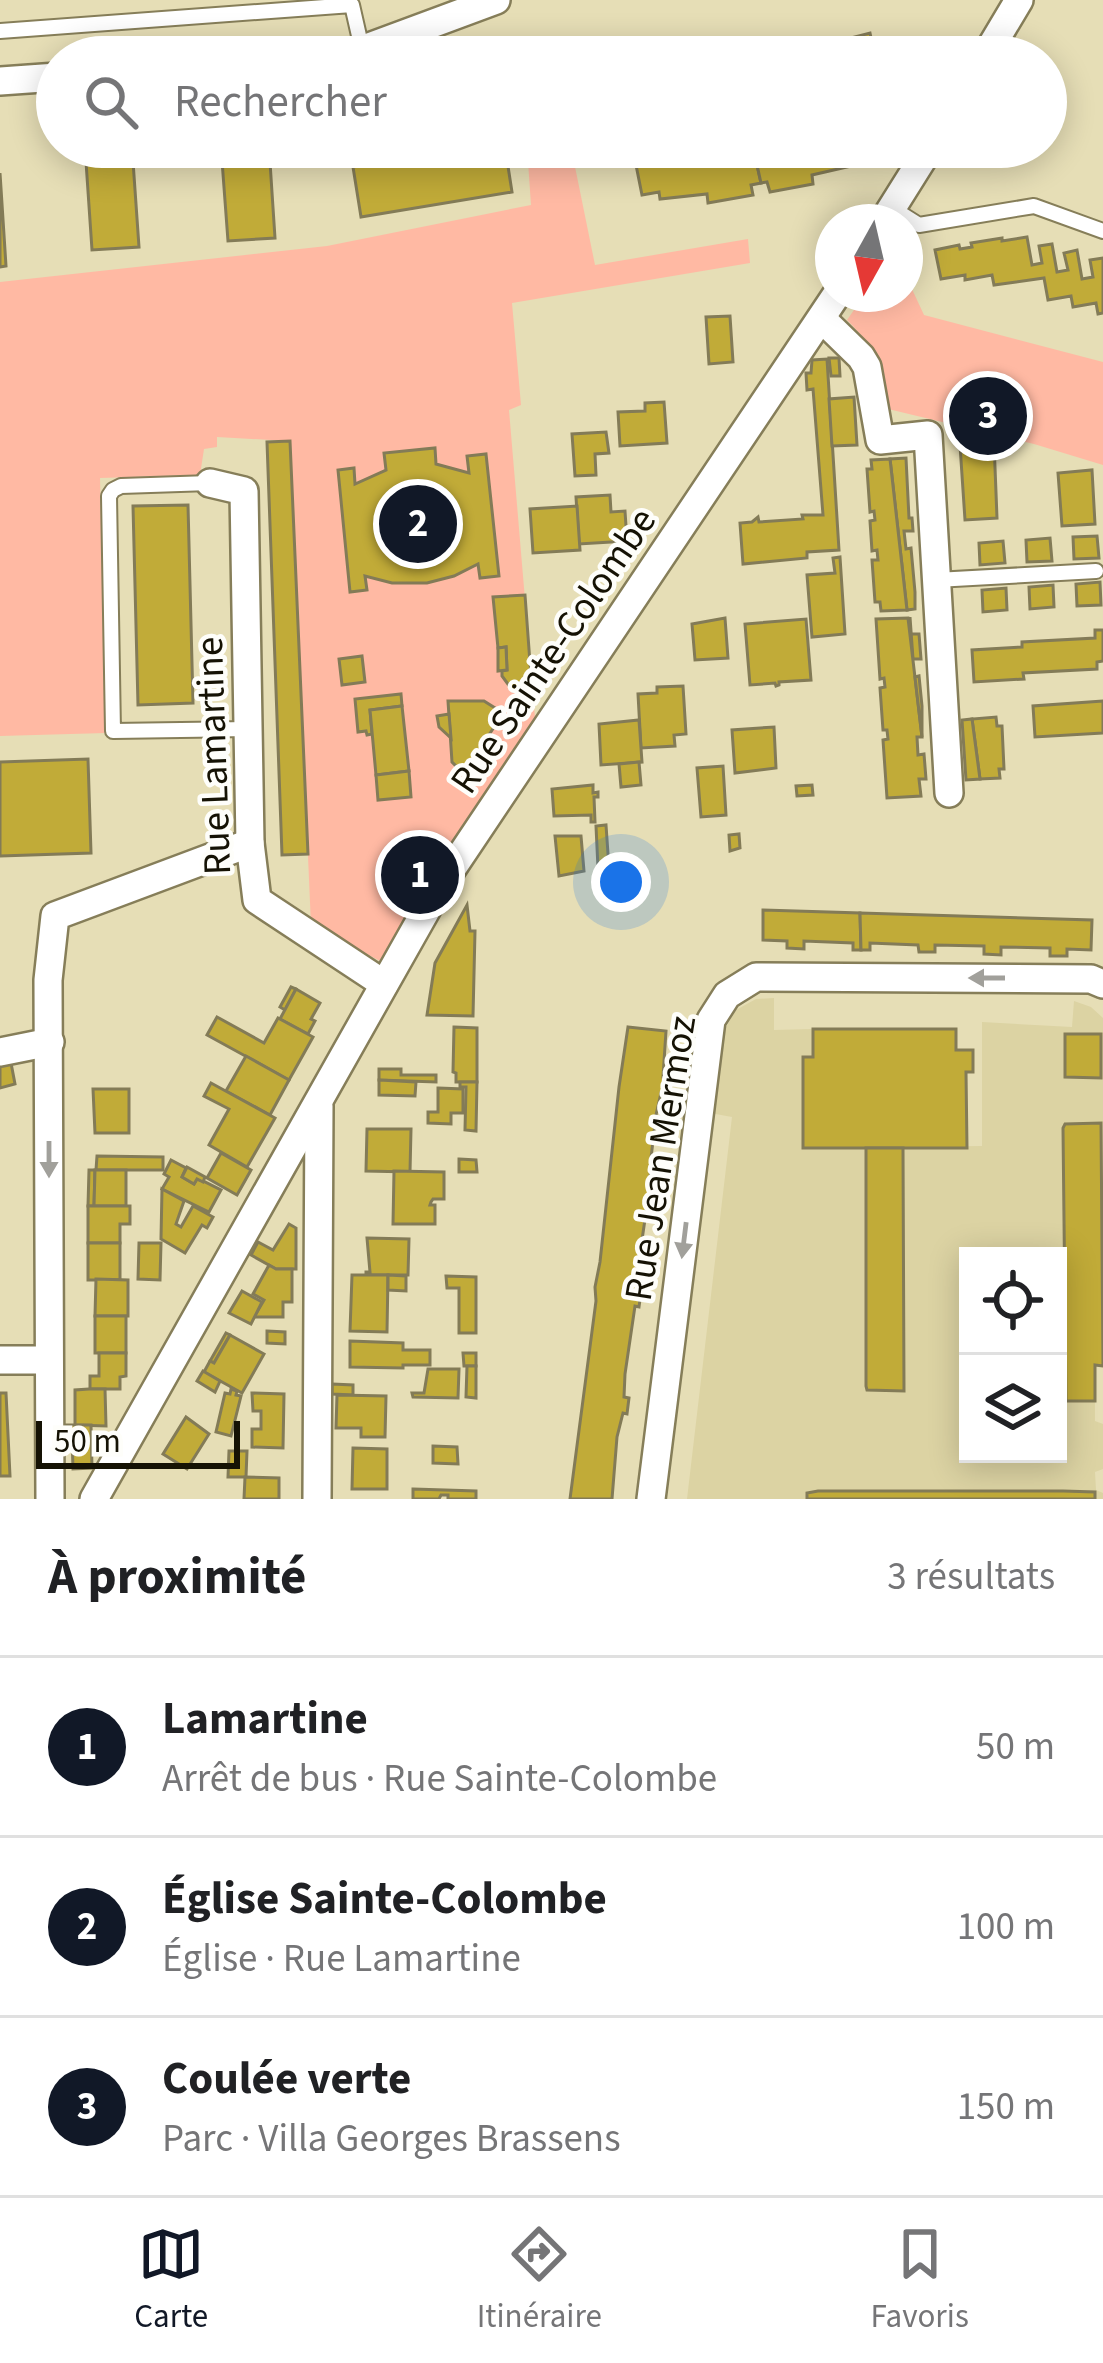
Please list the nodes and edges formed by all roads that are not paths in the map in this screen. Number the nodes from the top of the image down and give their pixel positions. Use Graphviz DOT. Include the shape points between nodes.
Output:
graph roads {
  1 [pos="496,0"];
  2 [pos="1019,0"];
  3 [pos="0,31"];
  4 [pos="359,36"];
  5 [pos="398,36"];
  6 [pos="998,36"];
  7 [pos="36,78"];
  8 [pos="0,81"];
  9 [pos="916,168"];
  10 [pos="895,204"];
  11 [pos="923,224"];
  12 [pos="1103,231"];
  13 [pos="826,312"];
  14 [pos="822,319"];
  15 [pos="211,483"];
  16 [pos="1096,571"];
  17 [pos="936,580"];
  18 [pos="249,729"];
  19 [pos="950,793"];
  20 [pos="250,843"];
  21 [pos="1103,984"];
  22 [pos="385,985"];
  23 [pos="50,1042"];
  24 [pos="0,1052"];
  25 [pos="319,1102"];
  26 [pos="0,1360"];
  27 [pos="48,1360"];
  28 [pos="95,1498"];
  29 [pos="50,1499"];
  30 [pos="317,1499"];
  31 [pos="651,1499"];
  1 -- 5 [label="street"];
  2 -- 6 [label="street"];
  3 -- 4 [label="lane" via="352,5"];
  7 -- 8 [label="street"];
  9 -- 10 [label="street"];
  11 -- 12 [label="lane" via="1034,206"];
  13 -- 14 [label="street, Rue Sainte-Colombe"];
  14 -- 17 [label="street" via="867,367 880,440 928,435"];
  14 -- 22 [label="street, Rue Sainte-Colombe" via="437,891"];
  15 -- 18 [label="street, Rue Lamartine" via="244,491"];
  15 -- 18 [label="lane" via="121,486 109,496 113,731"];
  16 -- 17 [label="lane"];
  17 -- 19 [label="street"];
  18 -- 20 [label="street, Rue Lamartine"];
  20 -- 22 [label="street, Rue Lamartine" via="257,900"];
  20 -- 23 [label="street" via="55,916"];
  21 -- 31 [label="street, Rue Jean Mermoz, one-way" via="756,977 728,995 711,1020"];
  22 -- 25 [label="street, Rue Sainte-Colombe"];
  23 -- 24 [label="street"];
  23 -- 27 [label="street, one-way"];
  25 -- 28 [label="street, Rue Sainte-Colombe"];
  25 -- 30 [label="street"];
  26 -- 27 [label="street"];
  27 -- 29 [label="street"];
}
